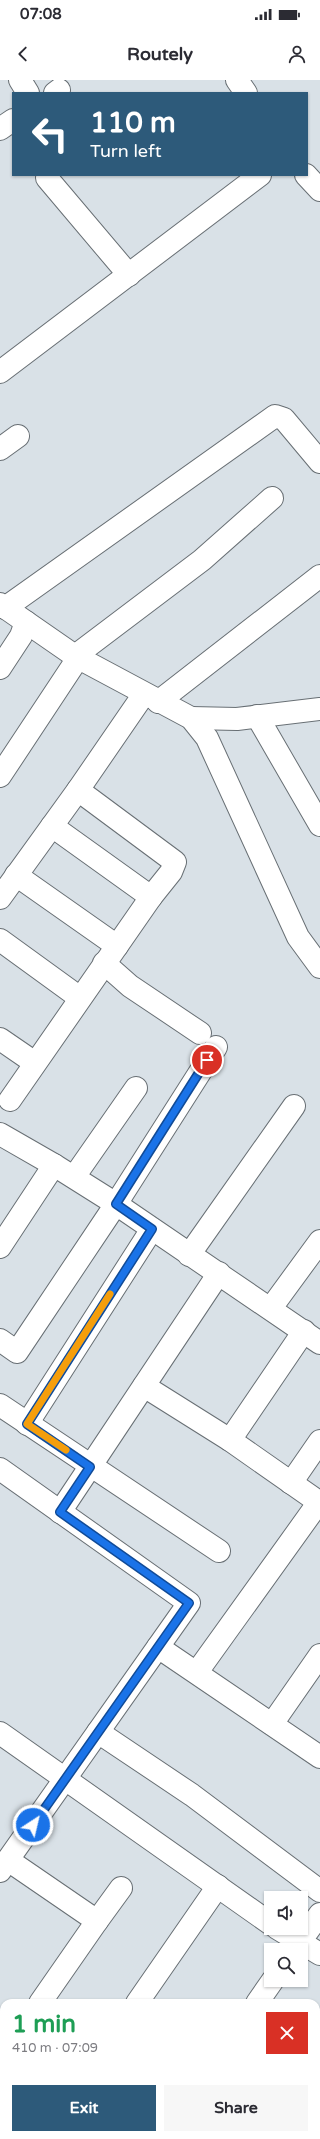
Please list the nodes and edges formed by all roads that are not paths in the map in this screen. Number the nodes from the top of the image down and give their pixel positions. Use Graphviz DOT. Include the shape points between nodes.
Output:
graph roads {
  1 [pos="20,80"];
  2 [pos="237,80"];
  3 [pos="27,92"];
  4 [pos="245,92"];
  5 [pos="12,121"];
  6 [pos="0,129"];
  7 [pos="259,176"];
  8 [pos="307,176"];
  9 [pos="47,178"];
  10 [pos="320,190"];
  11 [pos="128,275"];
  12 [pos="0,372"];
  13 [pos="18,436"];
  14 [pos="313,440"];
  15 [pos="0,449"];
  16 [pos="320,462"];
  17 [pos="272,498"];
  18 [pos="320,576"];
  19 [pos="2,606"];
  20 [pos="26,622"];
  21 [pos="77,657"];
  22 [pos="0,668"];
  23 [pos="151,698"];
  24 [pos="320,709"];
  25 [pos="257,716"];
  26 [pos="190,718"];
  27 [pos="0,776"];
  28 [pos="78,790"];
  29 [pos="320,825"];
  30 [pos="52,826"];
  31 [pos="16,876"];
  32 [pos="151,897"];
  33 [pos="0,898"];
  34 [pos="0,940"];
  35 [pos="110,954"];
  36 [pos="320,967"];
  37 [pos="80,998"];
  38 [pos="0,1039"];
  39 [pos="35,1063"];
  40 [pos="136,1088"];
  41 [pos="10,1100"];
  42 [pos="294,1106"];
  43 [pos="0,1134"];
  44 [pos="54,1165"];
  45 [pos="74,1177"];
  46 [pos="116,1204"];
  47 [pos="152,1229"];
  48 [pos="320,1241"];
  49 [pos="0,1247"];
  50 [pos="189,1255"];
  51 [pos="218,1272"];
  52 [pos="271,1308"];
  53 [pos="312,1337"];
  54 [pos="0,1340"];
  55 [pos="144,1386"];
  56 [pos="0,1405"];
  57 [pos="27,1424"];
  58 [pos="230,1440"];
  59 [pos="320,1441"];
  60 [pos="90,1467"];
  61 [pos="0,1469"];
  62 [pos="290,1483"];
  63 [pos="319,1502"];
  64 [pos="60,1512"];
  65 [pos="219,1551"];
  66 [pos="158,1647"];
  67 [pos="320,1655"];
  68 [pos="197,1672"];
  69 [pos="272,1724"];
  70 [pos="98,1732"];
  71 [pos="0,1733"];
  72 [pos="320,1757"];
  73 [pos="66,1778"];
  74 [pos="4,1865"];
  75 [pos="218,1886"];
  76 [pos="121,1888"];
  77 [pos="320,1891"];
  78 [pos="320,1914"];
  79 [pos="264,1919"];
  80 [pos="97,1921"];
  81 [pos="285,1935"];
  82 [pos="294,1943"];
  83 [pos="299,1943"];
  84 [pos="308,1950"];
  85 [pos="320,1954"];
  86 [pos="268,1987"];
  87 [pos="43,1999"];
  88 [pos="139,1999"];
  89 [pos="260,1999"];
  1 -- 3 [label="street"];
  2 -- 4 [label="street"];
  5 -- 6 [label="street"];
  7 -- 11 [label="street"];
  8 -- 10 [label="street"];
  9 -- 11 [label="street"];
  11 -- 12 [label="street"];
  13 -- 15 [label="street"];
  14 -- 16 [label="street"];
  14 -- 19 [label="street" via="284,419 275,416"];
  17 -- 21 [label="street" via="202,560"];
  18 -- 23 [label="street"];
  19 -- 20 [label="street"];
  20 -- 21 [label="street"];
  20 -- 22 [label="street" via="21,636"];
  21 -- 23 [label="street"];
  21 -- 27 [label="street"];
  23 -- 26 [label="street"];
  23 -- 28 [label="street"];
  24 -- 25 [label="street"];
  25 -- 26 [label="street" via="237,719"];
  25 -- 29 [label="street"];
  26 -- 36 [label="street" via="207,738 298,938"];
  28 -- 30 [label="street"];
  28 -- 32 [label="street" via="175,862 171,872"];
  30 -- 31 [label="street"];
  30 -- 32 [label="street"];
  31 -- 33 [label="street"];
  31 -- 35 [label="street"];
  32 -- 35 [label="street"];
  34 -- 37 [label="street"];
  35 -- 37 [label="street"];
  35 -- 46 [label="street" via="130,986 208,1040"];
  37 -- 39 [label="street"];
  38 -- 39 [label="street"];
  39 -- 41 [label="street"];
  40 -- 45 [label="street"];
  42 -- 50 [label="street"];
  43 -- 44 [label="street"];
  44 -- 45 [label="street"];
  44 -- 49 [label="street"];
  45 -- 46 [label="street"];
  46 -- 47 [label="street"];
  46 -- 54 [label="street" via="17,1352"];
  47 -- 50 [label="street"];
  47 -- 57 [label="street"];
  48 -- 52 [label="street"];
  50 -- 51 [label="street"];
  51 -- 52 [label="street"];
  51 -- 55 [label="street"];
  52 -- 53 [label="street"];
  53 -- 58 [label="street"];
  55 -- 58 [label="street"];
  55 -- 60 [label="street"];
  56 -- 57 [label="street"];
  57 -- 60 [label="street"];
  58 -- 62 [label="street"];
  59 -- 62 [label="street"];
  60 -- 64 [label="street"];
  60 -- 65 [label="street"];
  61 -- 64 [label="street"];
  62 -- 63 [label="street"];
  63 -- 68 [label="street"];
  64 -- 66 [label="street" via="189,1603"];
  66 -- 68 [label="street"];
  66 -- 70 [label="street"];
  67 -- 69 [label="street"];
  68 -- 69 [label="street"];
  69 -- 72 [label="street"];
  70 -- 73 [label="street"];
  70 -- 77 [label="street" via="192,1795"];
  71 -- 73 [label="street"];
  73 -- 74 [label="street"];
  73 -- 75 [label="street"];
  74 -- 80 [label="street"];
  75 -- 79 [label="street"];
  75 -- 88 [label="street"];
  76 -- 80 [label="street"];
  78 -- 83 [label="street"];
  80 -- 87 [label="street"];
  81 -- 82 [label="street"];
  84 -- 85 [label="street"];
  86 -- 89 [label="street"];
}
